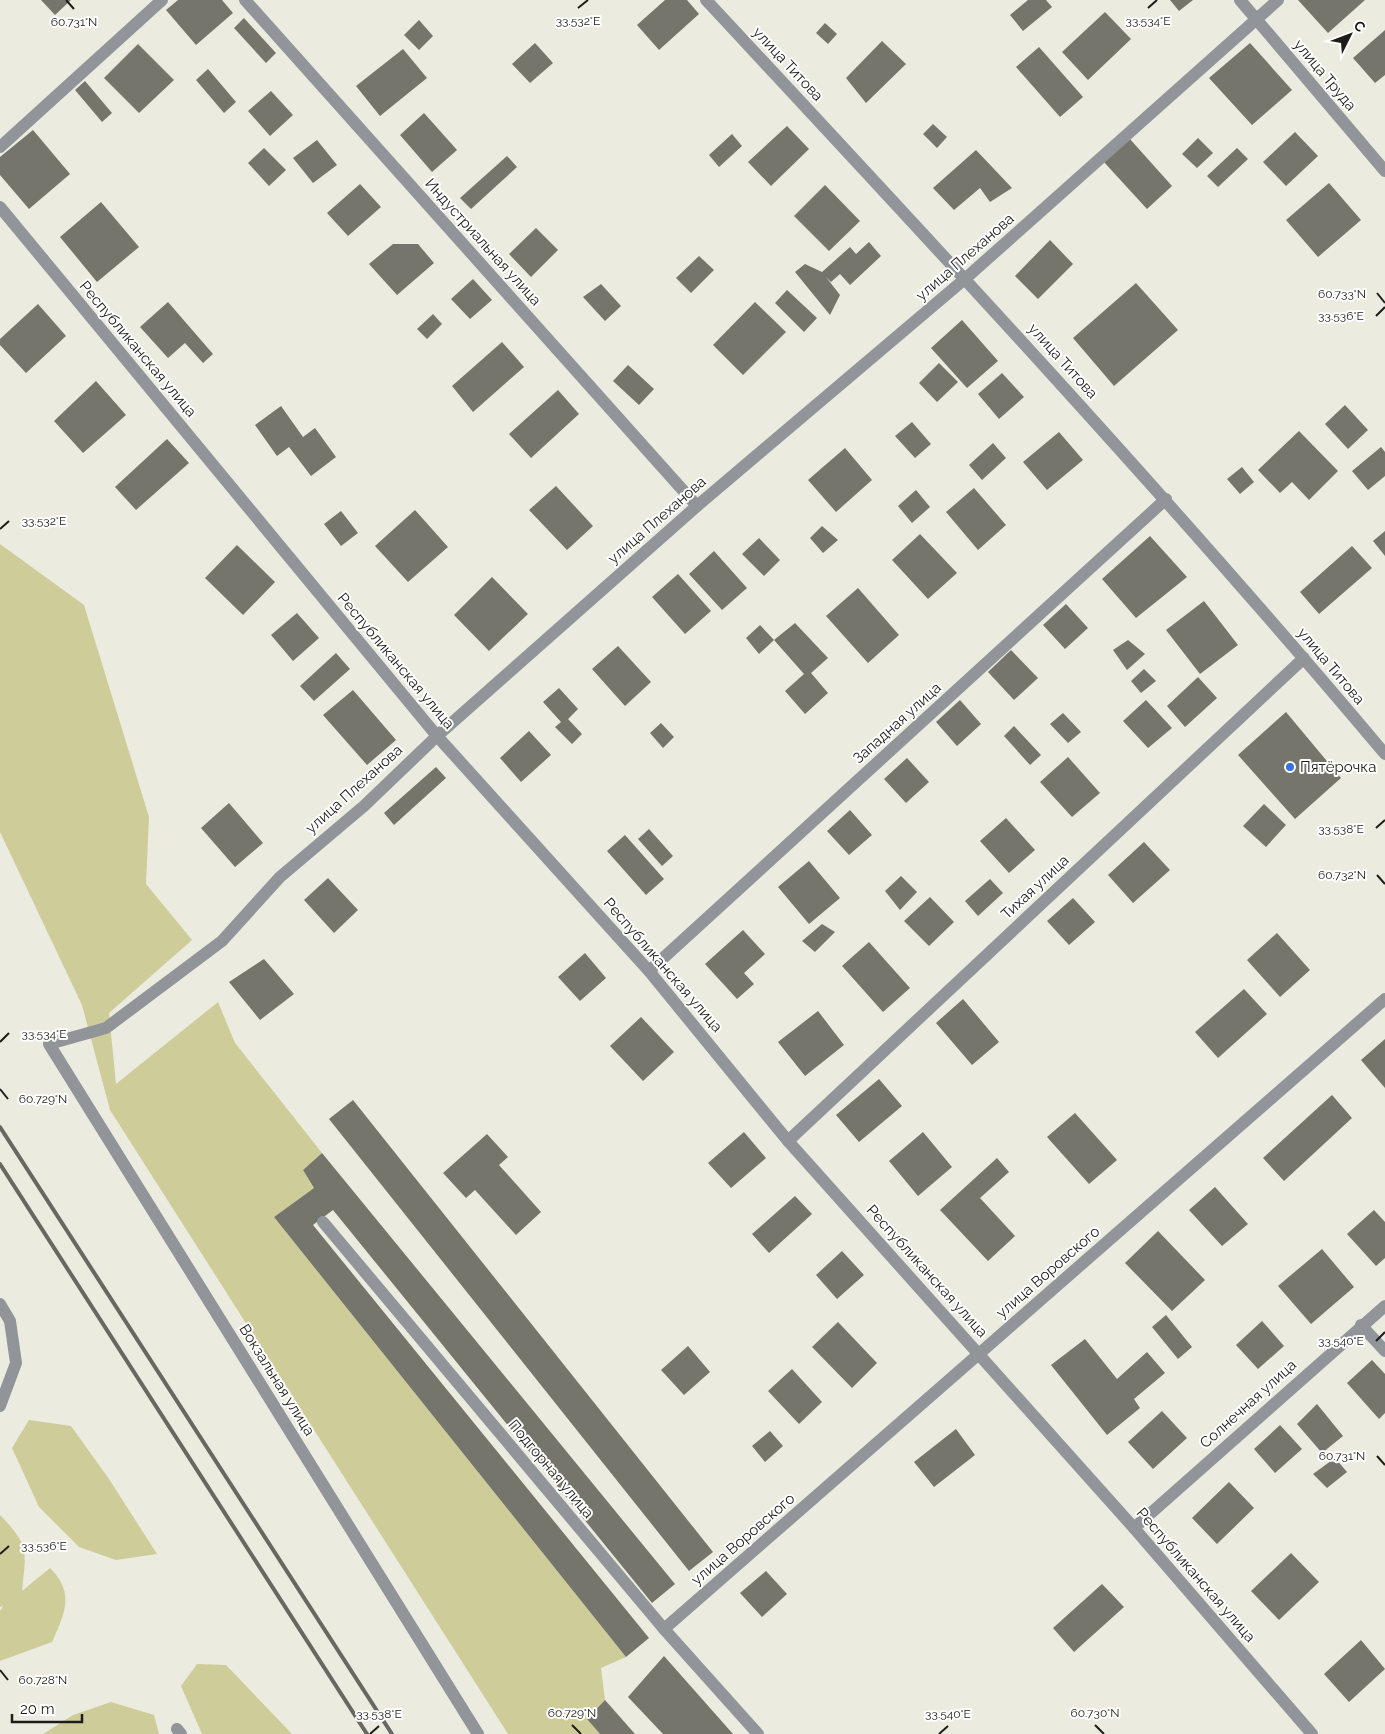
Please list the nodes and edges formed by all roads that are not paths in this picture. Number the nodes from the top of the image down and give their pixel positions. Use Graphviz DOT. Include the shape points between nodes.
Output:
graph roads {
  1 [pos="162,0"];
  2 [pos="245,0"];
  3 [pos="706,0"];
  4 [pos="1240,0"];
  5 [pos="1278,0"];
  6 [pos="1256,20"];
  7 [pos="0,147"];
  8 [pos="1385,171"];
  9 [pos="0,208"];
  10 [pos="966,278"];
  11 [pos="1166,498"];
  12 [pos="697,506"];
  13 [pos="1304,658"];
  14 [pos="437,736"];
  15 [pos="1385,754"];
  16 [pos="649,971"];
  17 [pos="1385,999"];
  18 [pos="49,1044"];
  19 [pos="788,1140"];
  20 [pos="323,1222"];
  21 [pos="0,1304"];
  22 [pos="1385,1306"];
  23 [pos="1361,1325"];
  24 [pos="1385,1351"];
  25 [pos="979,1354"];
  26 [pos="0,1406"];
  27 [pos="1134,1528"];
  28 [pos="664,1629"];
  29 [pos="478,1734"];
  30 [pos="758,1734"];
  31 [pos="1312,1734"];
  1 -- 7 [label="street"];
  2 -- 12 [label="street, Индустриальная улица"];
  3 -- 10 [label="street, улица Титова"];
  4 -- 6 [label="street, улица Труда"];
  5 -- 6 [label="street, улица Плеханова"];
  6 -- 8 [label="street, улица Труда"];
  6 -- 10 [label="street, улица Плеханова"];
  9 -- 14 [label="street, Республиканская улица"];
  10 -- 11 [label="street, улица Титова"];
  10 -- 12 [label="street, улица Плеханова"];
  11 -- 13 [label="street, улица Титова"];
  11 -- 16 [label="street, Западная улица"];
  12 -- 14 [label="street, улица Плеханова"];
  13 -- 15 [label="street, улица Титова"];
  13 -- 19 [label="street, Тихая улица"];
  14 -- 16 [label="street, Республиканская улица"];
  14 -- 18 [label="street, улица Плеханова" via="364,806 280,877 222,941 106,1028"];
  16 -- 19 [label="street, Республиканская улица"];
  17 -- 25 [label="street, улица Воровского"];
  18 -- 29 [label="street, Вокзальная улица"];
  19 -- 25 [label="street, Республиканская улица"];
  20 -- 28 [label="street, Подгорная улица"];
  21 -- 26 [label="street" via="10,1321 16,1363"];
  22 -- 23 [label="street, Солнечная улица"];
  23 -- 24 [label="street"];
  23 -- 27 [label="street, Солнечная улица"];
  25 -- 27 [label="street, Республиканская улица"];
  25 -- 28 [label="street, улица Воровского"];
  27 -- 31 [label="street, Республиканская улица"];
  28 -- 30 [label="street, Подгорная улица"];
}
